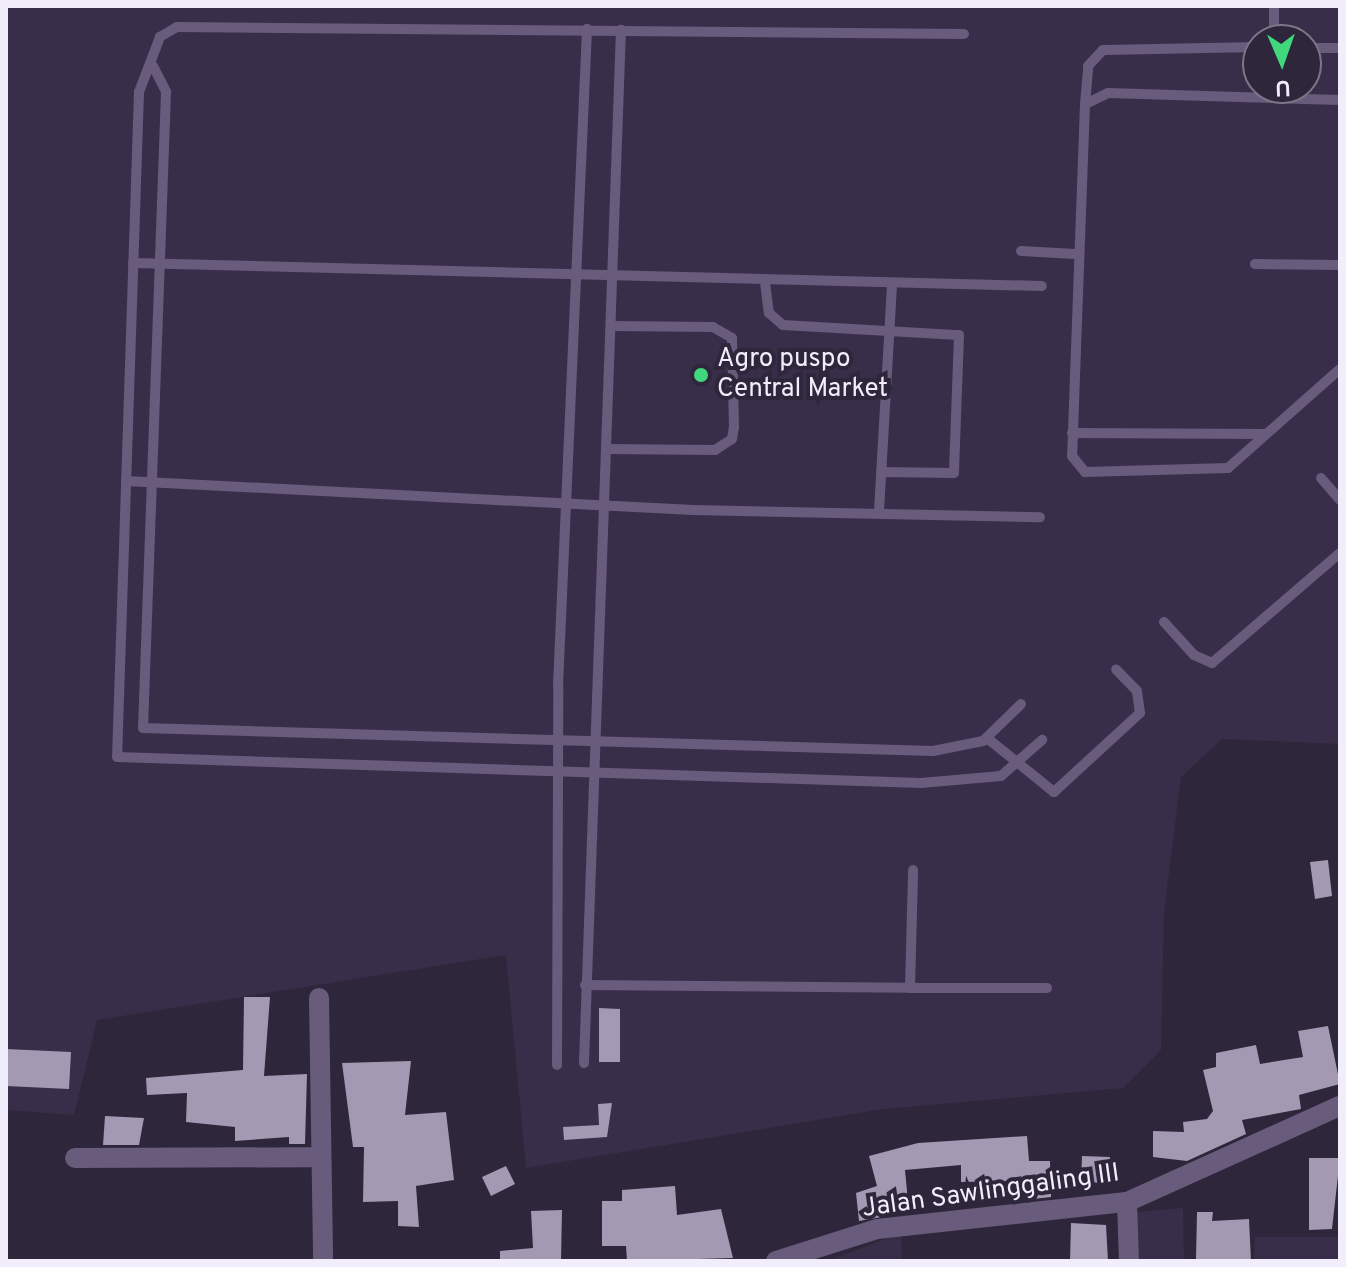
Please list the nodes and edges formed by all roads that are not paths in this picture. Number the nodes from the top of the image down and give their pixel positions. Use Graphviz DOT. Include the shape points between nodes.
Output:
graph roads {
  1 [pos="587,29"];
  2 [pos="621,30"];
  3 [pos="964,34"];
  4 [pos="1242,47"];
  5 [pos="153,66"];
  6 [pos="1242,92"];
  7 [pos="1085,104"];
  8 [pos="1021,251"];
  9 [pos="1075,254"];
  10 [pos="133,263"];
  11 [pos="161,264"];
  12 [pos="1255,264"];
  13 [pos="1340,265"];
  14 [pos="578,274"];
  15 [pos="613,275"];
  16 [pos="765,282"];
  17 [pos="892,284"];
  18 [pos="1042,286"];
  19 [pos="611,326"];
  20 [pos="888,327"];
  21 [pos="1340,369"];
  22 [pos="1072,433"];
  23 [pos="1266,434"];
  24 [pos="607,449"];
  25 [pos="881,472"];
  26 [pos="1321,478"];
  27 [pos="126,481"];
  28 [pos="155,483"];
  29 [pos="1340,500"];
  30 [pos="567,503"];
  31 [pos="605,504"];
  32 [pos="879,511"];
  33 [pos="1040,517"];
  34 [pos="1339,557"];
  35 [pos="1164,622"];
  36 [pos="1116,669"];
  37 [pos="1021,704"];
  38 [pos="987,738"];
  39 [pos="557,739"];
  40 [pos="1042,740"];
  41 [pos="593,741"];
  42 [pos="1017,764"];
  43 [pos="557,773"];
  44 [pos="591,774"];
  45 [pos="913,870"];
  46 [pos="585,985"];
  47 [pos="910,988"];
  48 [pos="1047,988"];
  49 [pos="319,998"];
  50 [pos="584,1063"];
  51 [pos="557,1065"];
  52 [pos="1340,1106"];
  53 [pos="318,1157"];
  54 [pos="75,1158"];
  55 [pos="1127,1202"];
  56 [pos="323,1261"];
  57 [pos="776,1261"];
  58 [pos="1129,1261"];
  1 -- 2 [label="lane"];
  1 -- 5 [label="lane" via="177,27 160,37"];
  1 -- 14 [label="lane"];
  2 -- 3 [label="lane"];
  2 -- 15 [label="lane"];
  4 -- 7 [label="lane" via="1103,50 1088,66"];
  5 -- 10 [label="lane" via="139,92"];
  5 -- 11 [label="lane" via="166,92"];
  6 -- 7 [label="lane" via="1108,93"];
  7 -- 9 [label="lane"];
  8 -- 9 [label="lane"];
  9 -- 22 [label="lane"];
  10 -- 11 [label="lane"];
  10 -- 27 [label="lane"];
  11 -- 14 [label="lane"];
  11 -- 28 [label="lane"];
  12 -- 13 [label="lane"];
  14 -- 15 [label="lane"];
  14 -- 30 [label="lane"];
  15 -- 16 [label="lane"];
  15 -- 19 [label="lane"];
  16 -- 17 [label="lane"];
  16 -- 20 [label="lane" via="769,313 783,325"];
  17 -- 18 [label="lane"];
  17 -- 20 [label="lane"];
  19 -- 24 [label="lane"];
  19 -- 24 [label="lane" via="713,327 732,338 734,427 715,450"];
  20 -- 25 [label="lane"];
  20 -- 25 [label="lane" via="959,335 957,466 948,475"];
  21 -- 23 [label="lane"];
  22 -- 23 [label="lane"];
  22 -- 23 [label="lane" via="1072,456 1085,472 1211,473 1241,459"];
  24 -- 31 [label="lane"];
  25 -- 32 [label="lane"];
  26 -- 29 [label="lane"];
  27 -- 28 [label="lane"];
  27 -- 43 [label="lane" via="118,759"];
  28 -- 30 [label="lane"];
  28 -- 39 [label="lane" via="143,728"];
  30 -- 31 [label="lane"];
  30 -- 39 [label="lane"];
  31 -- 32 [label="lane"];
  31 -- 41 [label="lane"];
  32 -- 33 [label="lane"];
  34 -- 35 [label="lane" via="1212,663 1194,655"];
  36 -- 42 [label="lane" via="1137,691 1140,713 1054,792"];
  37 -- 38 [label="lane"];
  38 -- 41 [label="lane" via="933,751"];
  38 -- 42 [label="lane"];
  39 -- 41 [label="lane"];
  39 -- 43 [label="lane"];
  40 -- 42 [label="lane"];
  41 -- 44 [label="lane"];
  42 -- 44 [label="lane" via="1001,776 921,783"];
  43 -- 44 [label="lane"];
  43 -- 51 [label="lane"];
  44 -- 46 [label="lane"];
  45 -- 47 [label="lane"];
  46 -- 47 [label="lane"];
  46 -- 50 [label="lane"];
  47 -- 48 [label="lane"];
  49 -- 53 [label="street"];
  52 -- 55 [label="street, Jalan Sawlinggaling III"];
  53 -- 54 [label="street"];
  53 -- 56 [label="street"];
  55 -- 57 [label="street, Jalan Sawlinggaling III" via="877,1229"];
  55 -- 58 [label="street"];
}
